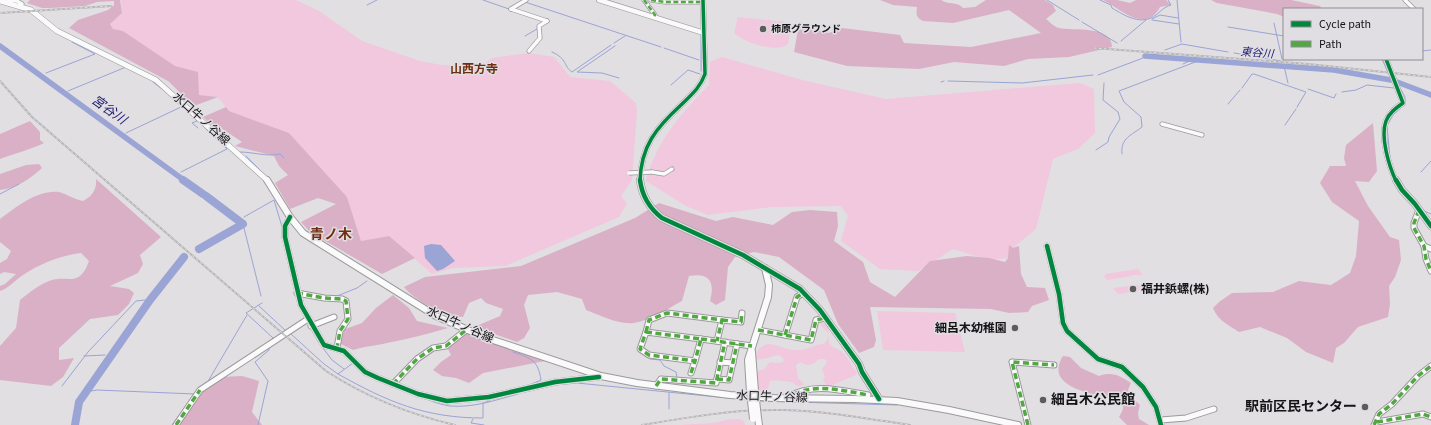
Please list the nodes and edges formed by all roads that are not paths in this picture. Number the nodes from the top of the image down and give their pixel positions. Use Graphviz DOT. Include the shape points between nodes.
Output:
graph roads {
  1 [pos="8,0"];
  2 [pos="526,0"];
  3 [pos="599,0"];
  4 [pos="644,0"];
  5 [pos="651,0"];
  6 [pos="1405,0"];
  7 [pos="0,1"];
  8 [pos="703,1"];
  9 [pos="20,5"];
  10 [pos="1413,8"];
  11 [pos="654,17"];
  12 [pos="704,33"];
  13 [pos="529,51"];
  14 [pos="1386,60"];
  15 [pos="1162,124"];
  16 [pos="1202,135"];
  17 [pos="672,169"];
  18 [pos="629,172"];
  19 [pos="1419,210"];
  20 [pos="290,217"];
  21 [pos="1431,226"];
  22 [pos="1047,246"];
  23 [pos="1424,246"];
  24 [pos="1431,249"];
  25 [pos="765,268"];
  26 [pos="1431,271"];
  27 [pos="803,293"];
  28 [pos="297,294"];
  29 [pos="742,313"];
  30 [pos="334,317"];
  31 [pos="825,318"];
  32 [pos="308,319"];
  33 [pos="722,320"];
  34 [pos="311,326"];
  35 [pos="466,330"];
  36 [pos="758,330"];
  37 [pos="646,332"];
  38 [pos="785,335"];
  39 [pos="701,339"];
  40 [pos="717,341"];
  41 [pos="725,342"];
  42 [pos="737,344"];
  43 [pos="752,346"];
  44 [pos="337,348"];
  45 [pos="695,361"];
  46 [pos="720,362"];
  47 [pos="733,363"];
  48 [pos="1054,365"];
  49 [pos="1431,366"];
  50 [pos="691,373"];
  51 [pos="600,377"];
  52 [pos="717,379"];
  53 [pos="393,384"];
  54 [pos="656,386"];
  55 [pos="850,392"];
  56 [pos="868,395"];
  57 [pos="786,398"];
  58 [pos="880,399"];
  59 [pos="850,400"];
  60 [pos="1214,409"];
  61 [pos="1431,417"];
  62 [pos="756,422"];
  63 [pos="1161,422"];
  64 [pos="1375,423"];
  65 [pos="176,425"];
  66 [pos="1018,425"];
  67 [pos="1028,425"];
  1 -- 9 [label="street" via="18,1 22,4"];
  2 -- 13 [label="street" via="511,9 547,21 539,26 540,38"];
  3 -- 11 [label="street"];
  4 -- 11 [label="street" via="655,14"];
  5 -- 8 [label="street"];
  6 -- 10 [label="street"];
  7 -- 9 [label="main road, 水口牛ノ谷線"];
  8 -- 12 [label="street"];
  9 -- 20 [label="main road, 水口牛ノ谷線" via="31,10 58,31 140,71 166,87 268,181"];
  11 -- 12 [label="street"];
  12 -- 25 [label="street" via="705,74 701,85 663,123 644,150 640,166 643,198 652,211 662,218 710,239"];
  14 -- 19 [label="street" via="1403,103 1391,113 1385,124 1390,170 1402,190"];
  15 -- 16 [label="street"];
  17 -- 18 [label="street, bridge" via="664,174"];
  19 -- 21 [label="street"];
  19 -- 23 [label="street" via="1414,228"];
  20 -- 28 [label="street" via="284,231"];
  20 -- 35 [label="main road, 水口牛ノ谷線" via="302,233 415,304"];
  22 -- 63 [label="street" via="1063,323 1067,331 1098,359 1122,367 1139,383 1151,397"];
  23 -- 24 [label="street"];
  23 -- 26 [label="street"];
  25 -- 27 [label="street" via="784,278"];
  25 -- 36 [label="street" via="769,285 768,297"];
  27 -- 31 [label="street"];
  27 -- 38 [label="street" via="797,297"];
  28 -- 32 [label="street"];
  28 -- 44 [label="street" via="346,301 348,319 340,330"];
  29 -- 33 [label="street" via="740,322"];
  30 -- 34 [label="street"];
  31 -- 38 [label="street" via="816,320 811,340"];
  31 -- 58 [label="street" via="859,364"];
  32 -- 34 [label="street"];
  32 -- 65 [label="street" via="198,389"];
  33 -- 37 [label="street" via="668,313 649,320"];
  33 -- 40 [label="street"];
  34 -- 44 [label="street" via="324,345"];
  35 -- 51 [label="main road, 水口牛ノ谷線"];
  35 -- 53 [label="street" via="446,346 433,348 417,359"];
  36 -- 38 [label="street"];
  36 -- 43 [label="street"];
  37 -- 39 [label="street"];
  37 -- 45 [label="street" via="640,348 649,355"];
  39 -- 40 [label="street"];
  39 -- 45 [label="street"];
  40 -- 41 [label="street"];
  41 -- 42 [label="street"];
  41 -- 46 [label="street"];
  42 -- 43 [label="street"];
  42 -- 47 [label="street"];
  43 -- 62 [label="street, bridge" via="748,360"];
  44 -- 53 [label="street" via="344,351 365,372"];
  45 -- 50 [label="street"];
  46 -- 47 [label="street"];
  46 -- 52 [label="street"];
  47 -- 52 [label="street" via="729,380"];
  48 -- 67 [label="street" via="1012,362"];
  49 -- 64 [label="street" via="1379,414"];
  51 -- 53 [label="street" via="554,382 459,401 441,401"];
  51 -- 54 [label="main road, 水口牛ノ谷線"];
  52 -- 54 [label="street" via="716,383 661,379"];
  54 -- 57 [label="main road, 水口牛ノ谷線" via="701,394"];
  55 -- 56 [label="street"];
  55 -- 57 [label="street" via="815,388 793,393"];
  55 -- 59 [label="street"];
  57 -- 59 [label="main road, 水口牛ノ谷線"];
  58 -- 59 [label="main road, 水口牛ノ谷線"];
  58 -- 66 [label="main road, 水口牛ノ谷線" via="920,404"];
  60 -- 63 [label="street" via="1186,418"];
  61 -- 64 [label="street" via="1423,414"];
}
